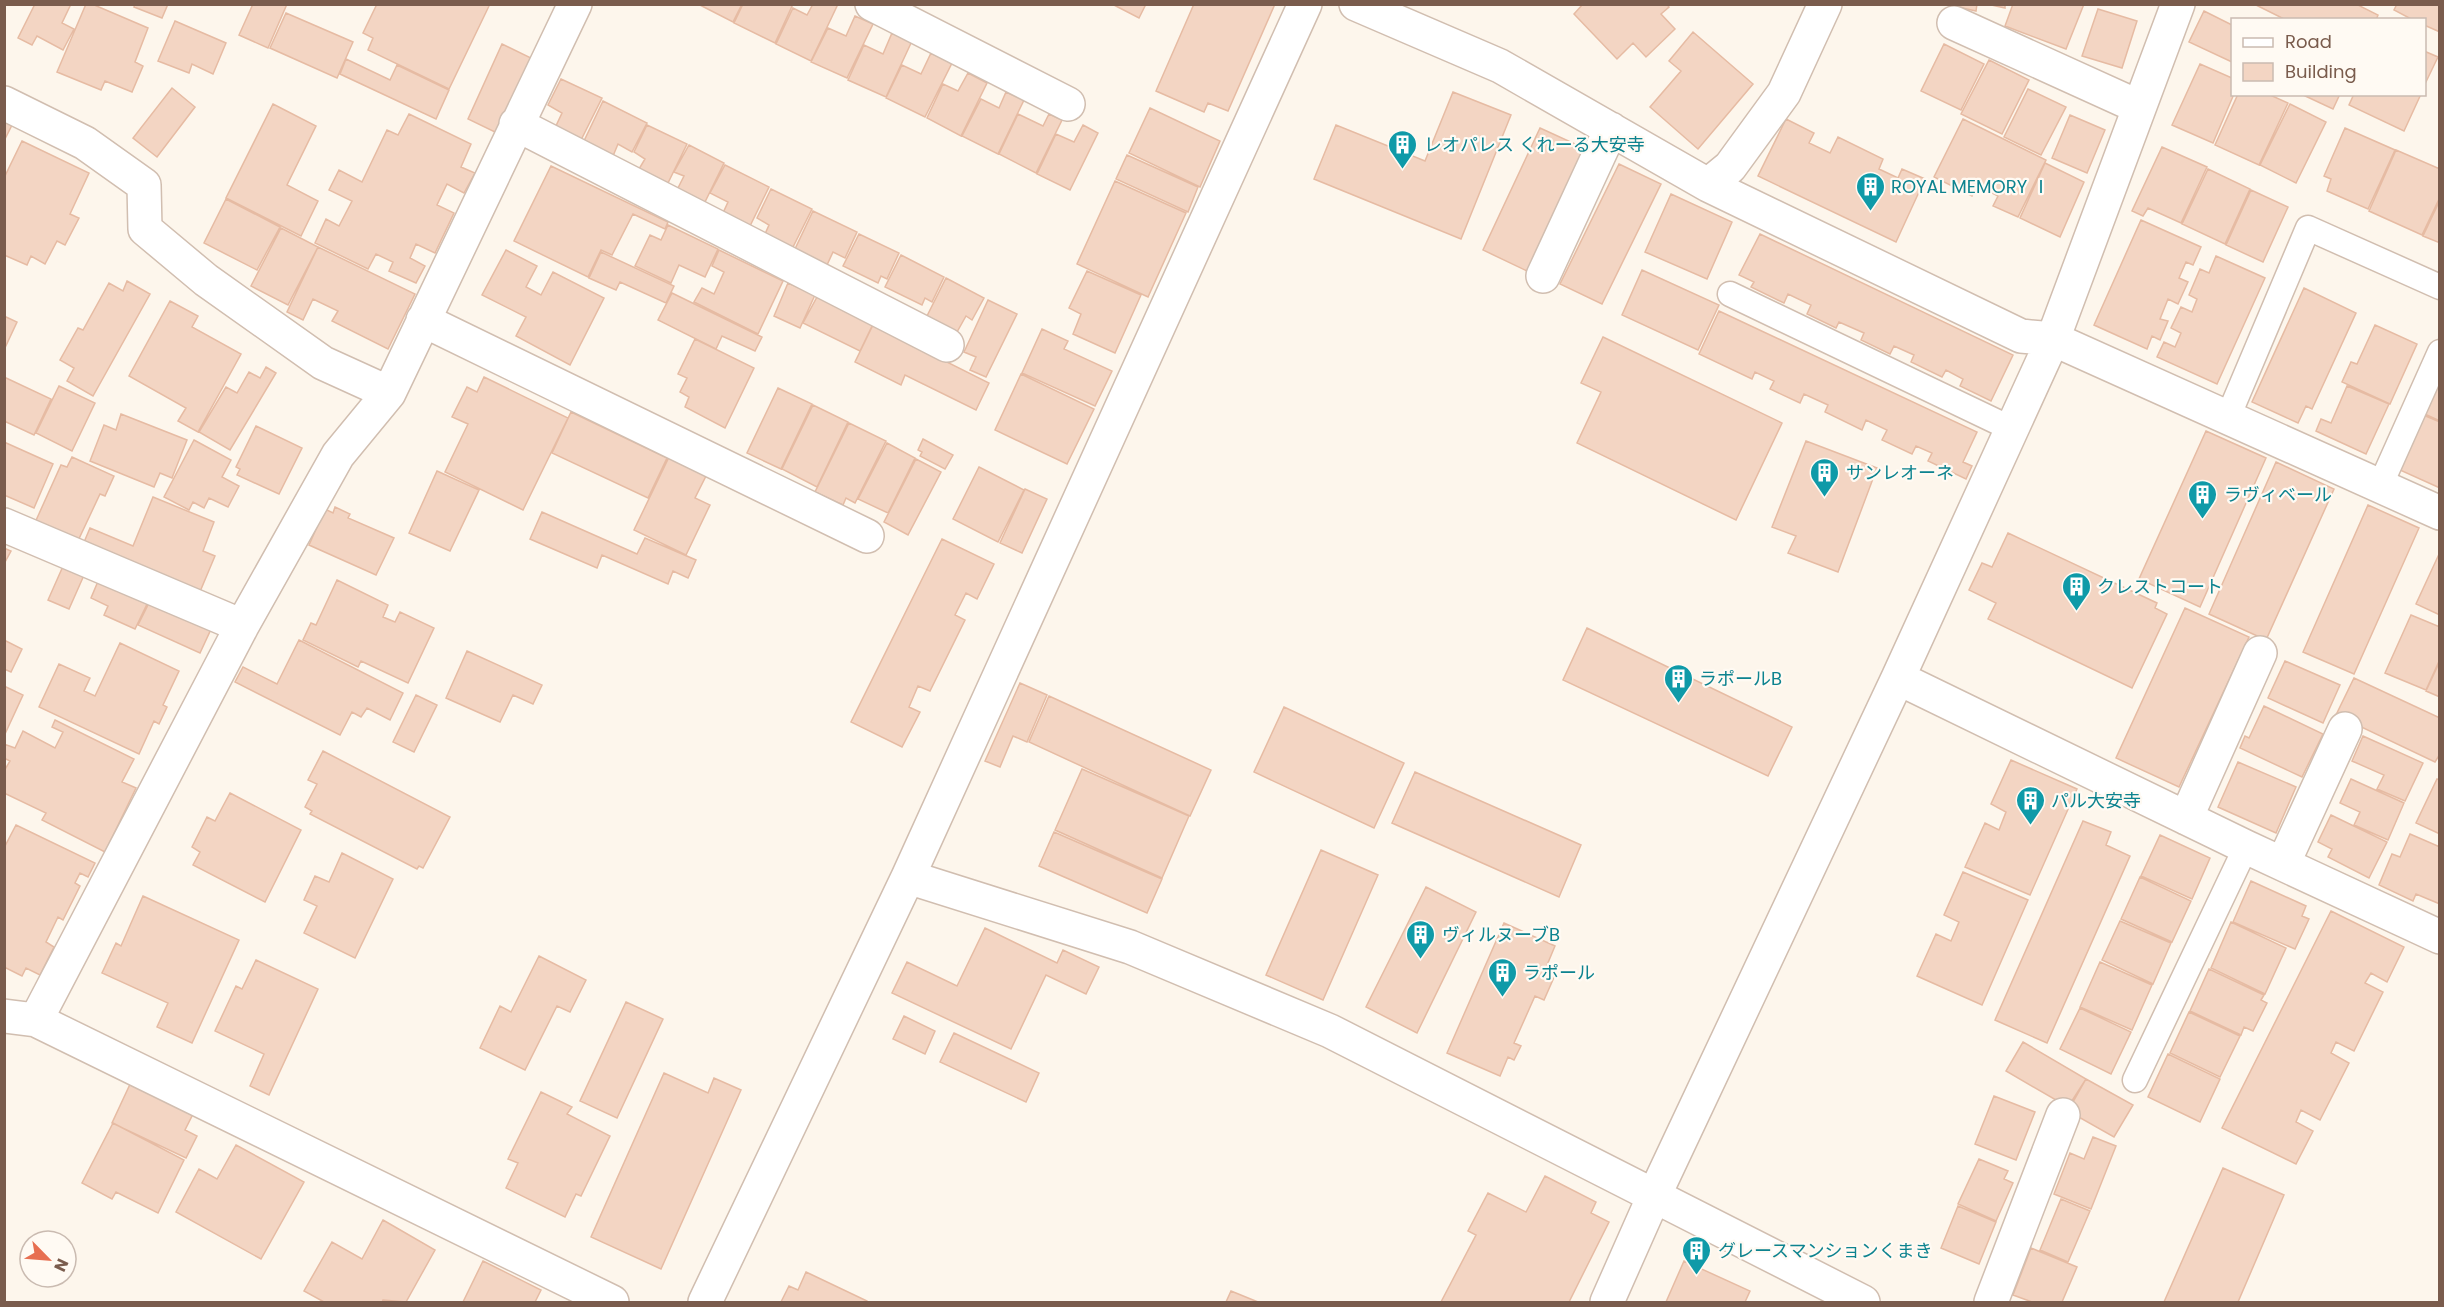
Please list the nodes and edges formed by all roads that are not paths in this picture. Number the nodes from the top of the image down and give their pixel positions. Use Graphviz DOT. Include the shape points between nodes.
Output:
graph roads {
  1 [pos="575,4"];
  2 [pos="872,4"];
  3 [pos="1305,4"];
  4 [pos="1356,4"];
  5 [pos="1825,4"];
  6 [pos="2178,4"];
  7 [pos="1954,23"];
  8 [pos="4,104"];
  9 [pos="1068,104"];
  10 [pos="2139,107"];
  11 [pos="516,124"];
  12 [pos="1611,129"];
  13 [pos="1708,185"];
  14 [pos="1543,276"];
  15 [pos="2439,286"];
  16 [pos="1730,294"];
  17 [pos="423,320"];
  18 [pos="2054,339"];
  19 [pos="947,345"];
  20 [pos="2439,352"];
  21 [pos="388,393"];
  22 [pos="2228,417"];
  23 [pos="2012,429"];
  24 [pos="2380,486"];
  25 [pos="2439,513"];
  26 [pos="4,525"];
  27 [pos="867,536"];
  28 [pos="242,627"];
  29 [pos="2260,653"];
  30 [pos="1898,678"];
  31 [pos="2345,729"];
  32 [pos="2186,818"];
  33 [pos="2246,847"];
  34 [pos="2283,864"];
  35 [pos="908,877"];
  36 [pos="2439,937"];
  37 [pos="4,1016"];
  38 [pos="36,1020"];
  39 [pos="2135,1080"];
  40 [pos="2063,1115"];
  41 [pos="1654,1196"];
  42 [pos="612,1302"];
  43 [pos="705,1302"];
  44 [pos="1607,1302"];
  45 [pos="1863,1302"];
  46 [pos="1991,1302"];
  1 -- 11 [label="street"];
  2 -- 9 [label="street"];
  3 -- 35 [label="street"];
  4 -- 12 [label="street" via="1500,66"];
  5 -- 13 [label="street" via="1784,93 1730,167"];
  6 -- 10 [label="street"];
  7 -- 10 [label="street"];
  8 -- 21 [label="street" via="85,143 144,185 145,229 206,280 323,363"];
  10 -- 18 [label="street"];
  11 -- 17 [label="street"];
  11 -- 19 [label="street"];
  12 -- 13 [label="street"];
  12 -- 14 [label="street"];
  13 -- 18 [label="street" via="2021,336"];
  15 -- 22 [label="lane" via="2308,228"];
  16 -- 23 [label="lane"];
  17 -- 21 [label="street"];
  17 -- 27 [label="street"];
  18 -- 22 [label="street"];
  18 -- 23 [label="street"];
  20 -- 24 [label="lane"];
  21 -- 28 [label="street" via="338,455"];
  22 -- 24 [label="street"];
  23 -- 30 [label="street"];
  24 -- 25 [label="street"];
  26 -- 28 [label="street"];
  28 -- 38 [label="street"];
  29 -- 32 [label="street"];
  30 -- 32 [label="street"];
  30 -- 41 [label="street"];
  31 -- 34 [label="street"];
  32 -- 33 [label="street"];
  33 -- 34 [label="street"];
  33 -- 39 [label="lane"];
  34 -- 36 [label="street"];
  35 -- 41 [label="street" via="1130,947 1330,1031"];
  35 -- 43 [label="street"];
  37 -- 38 [label="street"];
  38 -- 42 [label="street"];
  40 -- 46 [label="street"];
  41 -- 44 [label="street"];
  41 -- 45 [label="street"];
}
